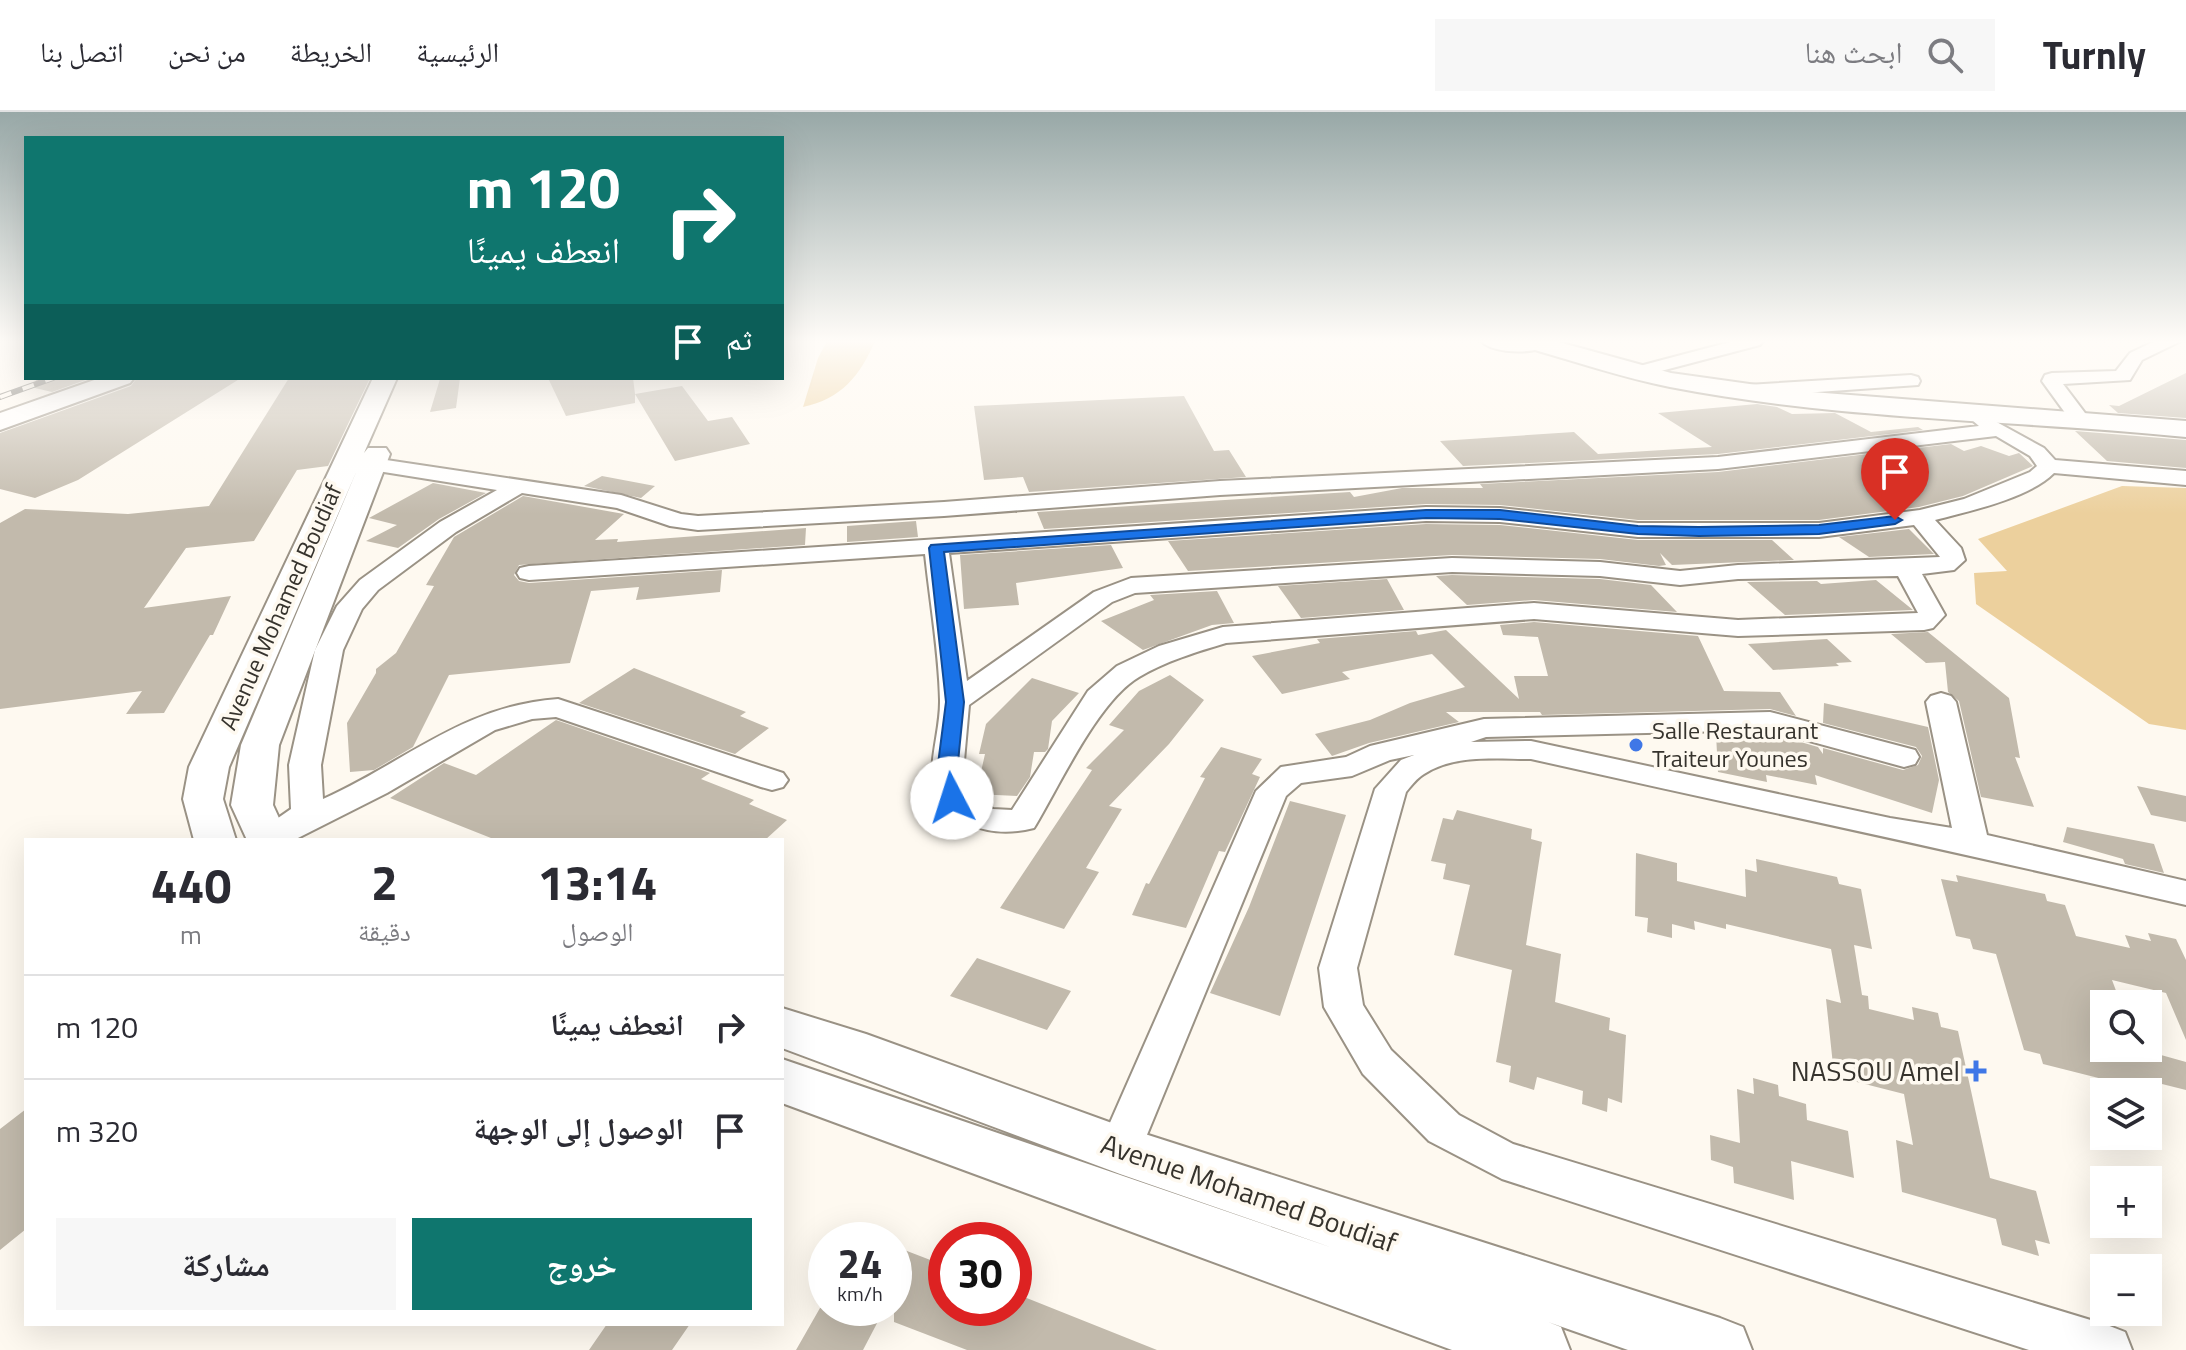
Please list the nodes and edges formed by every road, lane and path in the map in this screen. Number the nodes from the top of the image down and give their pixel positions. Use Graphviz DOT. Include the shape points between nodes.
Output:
graph roads {
  1 [pos="46,399"];
  2 [pos="64,399"];
  3 [pos="376,399"];
  4 [pos="402,399"];
  5 [pos="1826,399"];
  6 [pos="2064,399"];
  7 [pos="1971,413"];
  8 [pos="0,415"];
  9 [pos="2078,417"];
  10 [pos="0,422"];
  11 [pos="2186,429"];
  12 [pos="1999,430"];
  13 [pos="373,464"];
  14 [pos="2049,466"];
  15 [pos="2186,478"];
  16 [pos="521,485"];
  17 [pos="944,509"];
  18 [pos="1920,517"];
  19 [pos="940,548"];
  20 [pos="1906,568"];
  21 [pos="529,573"];
  22 [pos="955,702"];
  23 [pos="1941,702"];
  24 [pos="1904,757"];
  25 [pos="772,780"];
  26 [pos="277,835"];
  27 [pos="214,838"];
  28 [pos="1972,843"];
  29 [pos="2186,893"];
  30 [pos="784,1029"];
  31 [pos="784,1082"];
  32 [pos="1120,1150"];
  33 [pos="1538,1350"];
  34 [pos="1720,1350"];
  35 [pos="2107,1350"];
  1 -- 8 [label="main road"];
  2 -- 10 [label="main road"];
  3 -- 27 [label="main road, Avenue Mohamed Boudiaf" via="209,767 203,799"];
  4 -- 13 [label="main road, Avenue Mohamed Boudiaf"];
  5 -- 7 [label="main road"];
  6 -- 9 [label="street"];
  7 -- 9 [label="main road"];
  7 -- 12 [label="street"];
  9 -- 11 [label="main road"];
  12 -- 14 [label="street" via="2037,452"];
  12 -- 17 [label="street" via="1718,463 1220,488"];
  13 -- 16 [label="street"];
  13 -- 26 [label="main road, Avenue Mohamed Boudiaf" via="260,745 252,805"];
  14 -- 15 [label="street"];
  14 -- 18 [label="street" via="2038,477 1985,498"];
  16 -- 17 [label="street" via="621,502 698,523"];
  16 -- 26 [label="street" via="448,527 369,585 350,606 329,650 305,765 307,810"];
  17 -- 19 [label="street"];
  18 -- 19 [label="street" via="1819,530 1699,531 1426,514"];
  18 -- 20 [label="street" via="1953,560"];
  19 -- 21 [label="street"];
  19 -- 22 [label="street"];
  20 -- 22 [label="street" via="1680,578 1600,569 1452,565 1131,586 1103,597"];
  20 -- 22 [label="street" via="1932,615 1924,622 1738,628 1534,611 1223,635 1127,672 1098,697 1022,820 1001,823 983,820 952,798 947,772"];
  23 -- 28 [label="street"];
  24 -- 32 [label="street" via="1770,721 1703,721 1484,728 1381,753 1352,766 1292,774 1272,791"];
  25 -- 26 [label="street" via="558,708 532,708 464,732 374,787"];
  28 -- 29 [label="street"];
  28 -- 35 [label="street" via="1531,750 1443,755 1412,767 1391,789 1338,968 1344,1007 1377,1062 1444,1128 1502,1160"];
  30 -- 32 [label="main road, Avenue Mohamed Boudiaf"];
  31 -- 33 [label="main road, Avenue Mohamed Boudiaf"];
  32 -- 34 [label="main road, Avenue Mohamed Boudiaf"];
}
